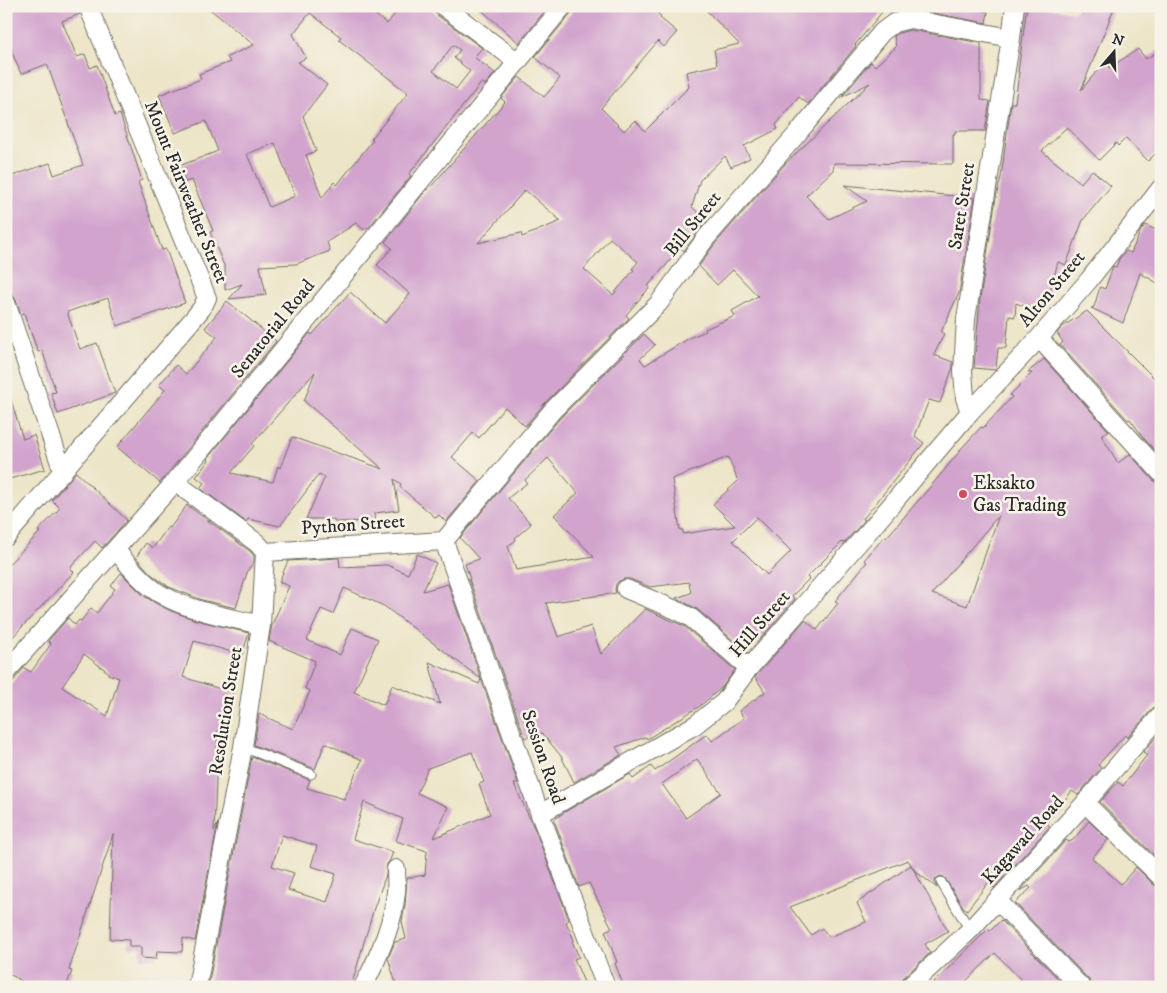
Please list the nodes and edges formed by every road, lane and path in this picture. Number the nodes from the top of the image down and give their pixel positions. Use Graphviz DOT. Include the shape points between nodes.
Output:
graph roads {
  1 [pos="88,6"];
  2 [pos="443,6"];
  3 [pos="563,6"];
  4 [pos="1015,6"];
  5 [pos="1011,38"];
  6 [pos="518,62"];
  7 [pos="1161,188"];
  8 [pos="6,303"];
  9 [pos="1039,338"];
  10 [pos="970,412"];
  11 [pos="63,472"];
  12 [pos="1161,473"];
  13 [pos="175,482"];
  14 [pos="6,537"];
  15 [pos="444,540"];
  16 [pos="116,550"];
  17 [pos="265,552"];
  18 [pos="626,589"];
  19 [pos="261,625"];
  20 [pos="749,668"];
  21 [pos="6,672"];
  22 [pos="1161,715"];
  23 [pos="243,747"];
  24 [pos="311,774"];
  25 [pos="1085,803"];
  26 [pos="540,814"];
  27 [pos="396,868"];
  28 [pos="1161,877"];
  29 [pos="941,882"];
  30 [pos="997,900"];
  31 [pos="970,930"];
  32 [pos="197,987"];
  33 [pos="363,987"];
  34 [pos="606,987"];
  35 [pos="909,987"];
  36 [pos="1081,987"];
  1 -- 11 [label="street, Mount Fairweather Street" via="207,298 194,318"];
  2 -- 6 [label="street"];
  3 -- 6 [label="street, Senatorial Road"];
  4 -- 5 [label="street, Saret Street"];
  5 -- 10 [label="street, Saret Street" via="966,319 963,372 965,398"];
  5 -- 15 [label="street, Bill Street" via="910,20 894,23 882,32 706,238 659,303 552,411"];
  6 -- 13 [label="street, Senatorial Road"];
  7 -- 9 [label="street, Alton Street"];
  8 -- 11 [label="street"];
  9 -- 10 [label="street, Alton Street"];
  9 -- 12 [label="street"];
  10 -- 20 [label="street, Hill Street"];
  11 -- 14 [label="street, Mount Fairweather Street"];
  13 -- 16 [label="street, Senatorial Road"];
  13 -- 17 [label="street"];
  15 -- 17 [label="street, Python Street"];
  15 -- 26 [label="street, Session Road"];
  16 -- 19 [label="street" via="139,576 162,595 201,612"];
  16 -- 21 [label="street, Senatorial Road"];
  17 -- 19 [label="street, Resolution Street"];
  18 -- 20 [label="street" via="690,617"];
  19 -- 23 [label="street, Resolution Street"];
  20 -- 26 [label="street, Hill Street" via="724,702 695,725"];
  22 -- 25 [label="street, Kagawad Road"];
  23 -- 24 [label="lane"];
  23 -- 32 [label="street, Resolution Street"];
  25 -- 28 [label="street"];
  25 -- 30 [label="street, Kagawad Road"];
  26 -- 34 [label="street, Session Road"];
  27 -- 33 [label="street" via="396,894 390,924"];
  29 -- 31 [label="lane"];
  30 -- 31 [label="street, Kagawad Road"];
  30 -- 36 [label="street"];
  31 -- 35 [label="street, Kagawad Road"];
}
